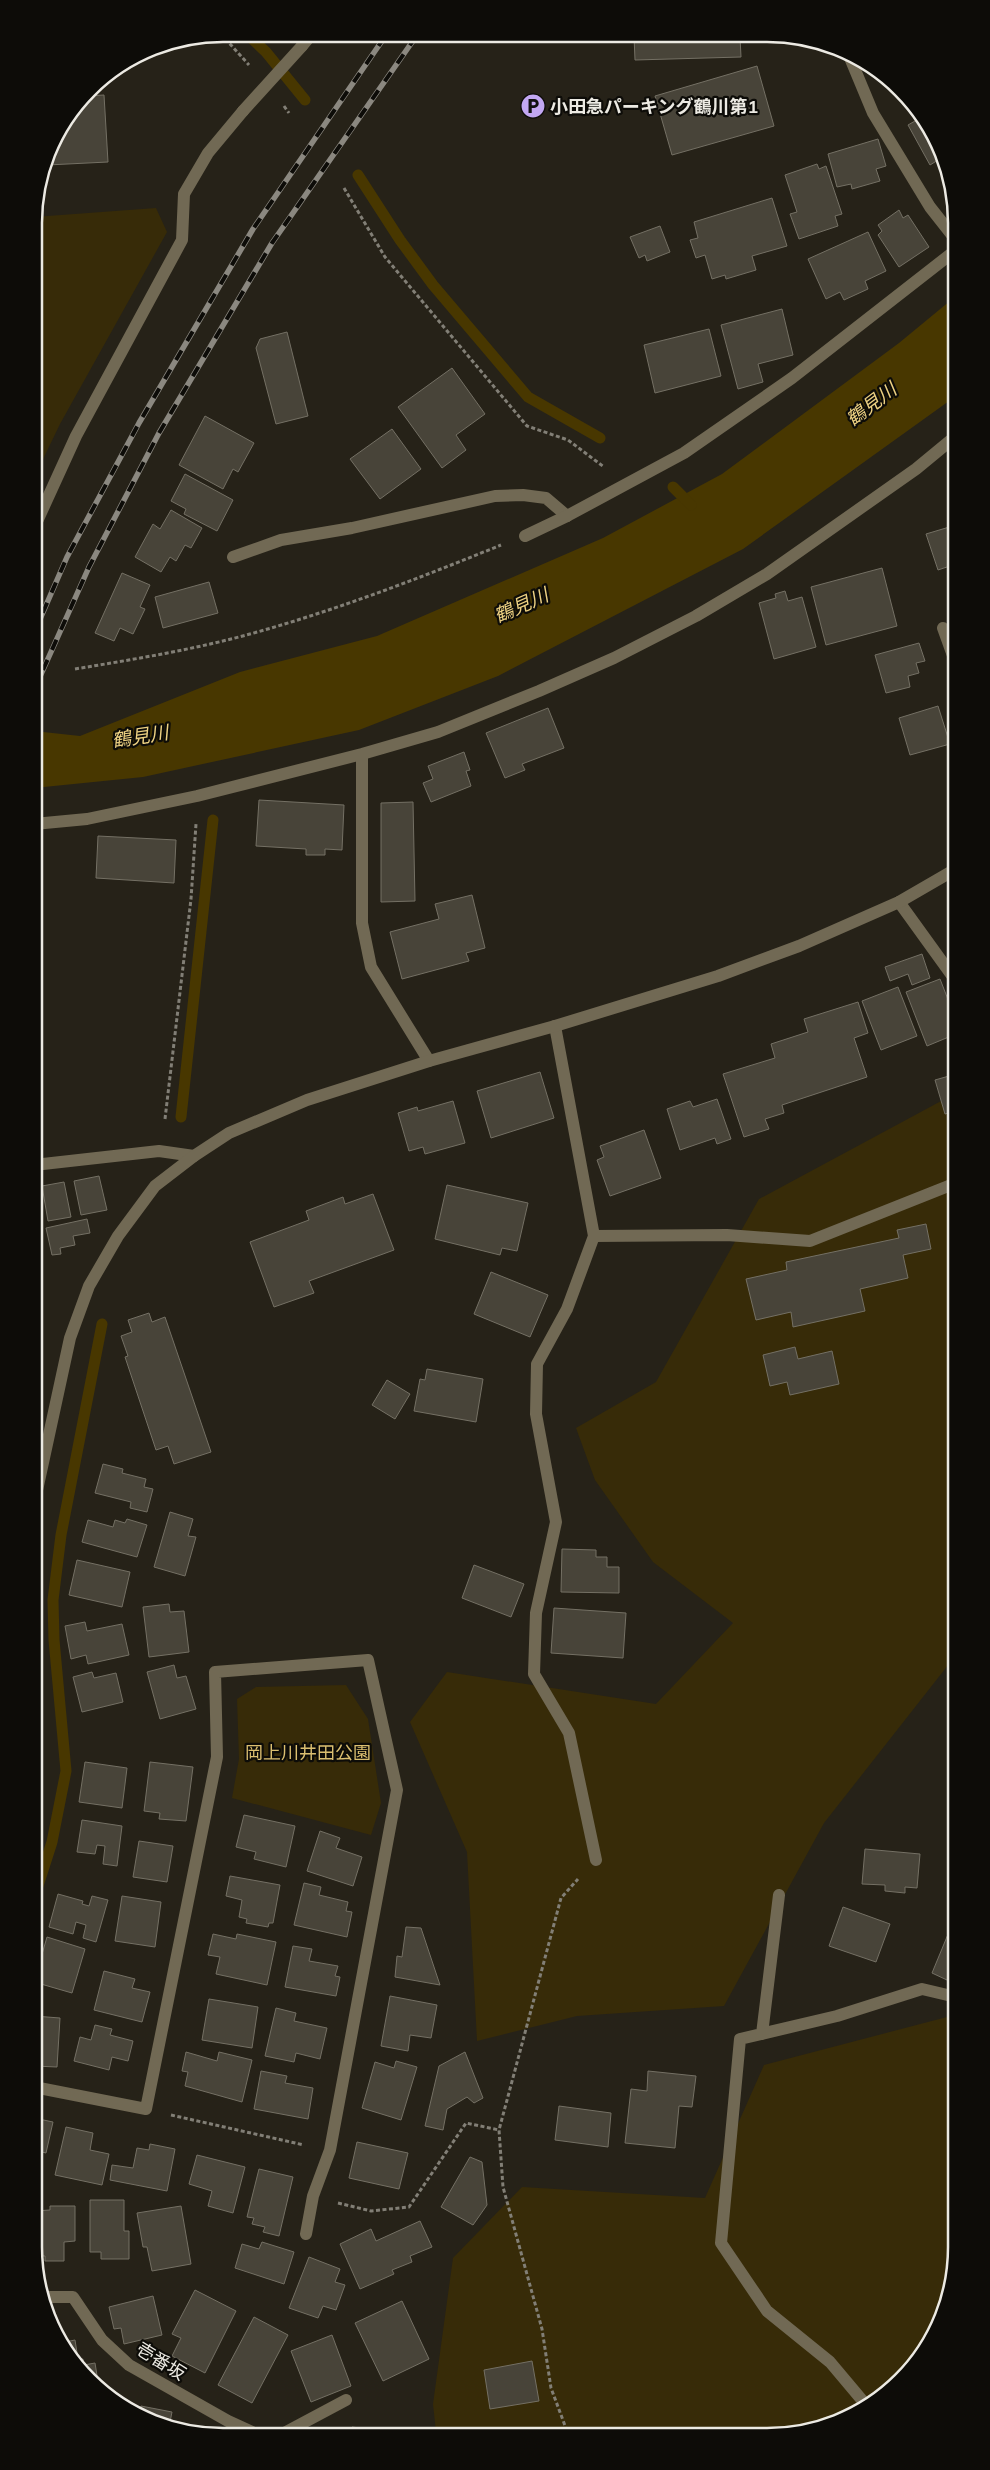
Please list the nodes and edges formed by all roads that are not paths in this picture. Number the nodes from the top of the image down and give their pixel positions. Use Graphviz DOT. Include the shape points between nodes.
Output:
graph roads {
  1 [pos="305,42"];
  2 [pos="853,65"];
  3 [pos="948,230"];
  4 [pos="948,256"];
  5 [pos="948,443"];
  6 [pos="42,510"];
  7 [pos="568,516"];
  8 [pos="525,536"];
  9 [pos="233,557"];
  10 [pos="943,628"];
  11 [pos="948,642"];
  12 [pos="362,754"];
  13 [pos="42,823"];
  14 [pos="948,874"];
  15 [pos="899,902"];
  16 [pos="948,970"];
  17 [pos="555,1026"];
  18 [pos="429,1061"];
  19 [pos="194,1156"];
  20 [pos="42,1164"];
  21 [pos="948,1186"];
  22 [pos="594,1236"];
  23 [pos="42,1467"];
  24 [pos="596,1860"];
  25 [pos="779,1895"];
  26 [pos="948,1995"];
  27 [pos="762,2034"];
  28 [pos="42,2089"];
  29 [pos="306,2234"];
  30 [pos="50,2297"];
  31 [pos="346,2400"];
  32 [pos="862,2400"];
  33 [pos="242,2428"];
  34 [pos="294,2428"];
  1 -- 6 [label="street, bridge" via="208,153 184,194 182,240 76,436"];
  2 -- 3 [label="street" via="876,118 930,207"];
  4 -- 7 [label="street" via="792,378 684,453"];
  5 -- 12 [label="street" via="768,574 696,616 540,691 438,732"];
  7 -- 8 [label="street"];
  7 -- 9 [label="street" via="546,498 495,496 352,528 281,540"];
  10 -- 11 [label="street"];
  12 -- 13 [label="street" via="197,796 87,819"];
  12 -- 18 [label="street" via="362,923 371,967"];
  14 -- 15 [label="street"];
  15 -- 16 [label="street"];
  15 -- 17 [label="street" via="799,946 727,973"];
  17 -- 18 [label="street"];
  17 -- 22 [label="street"];
  18 -- 19 [label="street" via="307,1100 229,1133"];
  19 -- 20 [label="street" via="159,1151"];
  19 -- 23 [label="street" via="156,1186 118,1236 88,1286 70,1338"];
  21 -- 22 [label="street" via="810,1242 727,1236"];
  22 -- 24 [label="street" via="567,1310 537,1364 536,1414 556,1522 536,1613 534,1674 569,1733"];
  25 -- 27 [label="street"];
  26 -- 27 [label="street" via="922,1989 837,2016"];
  27 -- 32 [label="street" via="740,2039 721,2243 767,2311 830,2362"];
  28 -- 29 [label="street" via="146,2109 217,1757 216,1672 368,1660 397,1790 330,2150 313,2196"];
  30 -- 33 [label="street, 壱番坂" via="73,2297 102,2340 129,2365"];
  31 -- 34 [label="street"];
}
